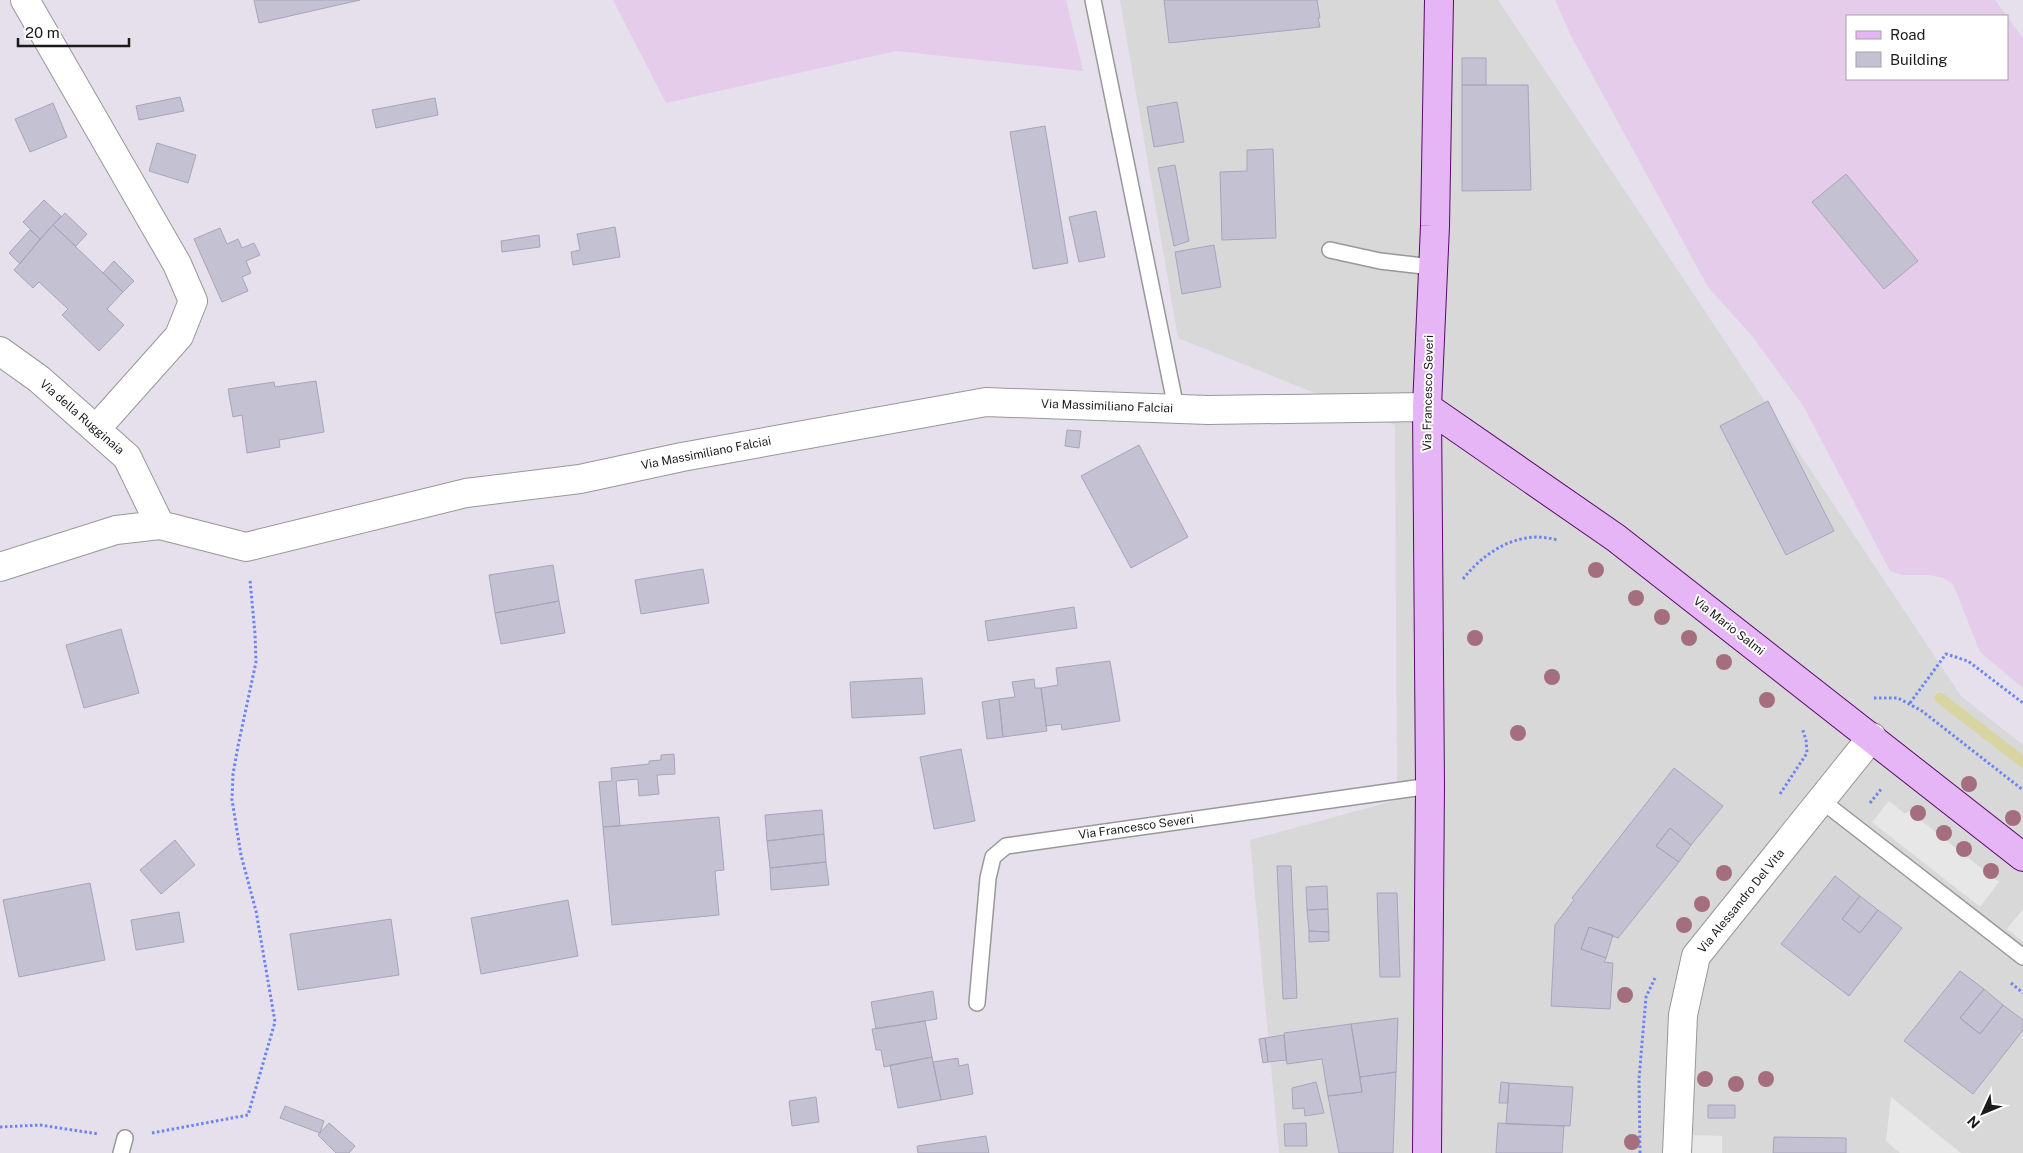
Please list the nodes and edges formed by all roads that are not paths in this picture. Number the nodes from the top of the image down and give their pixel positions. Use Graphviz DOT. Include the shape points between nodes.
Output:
graph roads {
  1 [pos="25,0"];
  2 [pos="1092,0"];
  3 [pos="1439,0"];
  4 [pos="1330,250"];
  5 [pos="1432,267"];
  6 [pos="0,351"];
  7 [pos="1427,407"];
  8 [pos="1176,408"];
  9 [pos="96,429"];
  10 [pos="160,525"];
  11 [pos="0,567"];
  12 [pos="1872,737"];
  13 [pos="1430,786"];
  14 [pos="1822,801"];
  15 [pos="2023,857"];
  16 [pos="2023,957"];
  17 [pos="977,1004"];
  18 [pos="1427,1153"];
  19 [pos="1677,1153"];
  1 -- 9 [label="street" via="177,264 193,301 179,336"];
  2 -- 8 [label="lane"];
  3 -- 5 [label="street, Via Francesco Severi" via="1436,216"];
  4 -- 5 [label="lane" via="1380,261"];
  5 -- 7 [label="street, Via Francesco Severi"];
  6 -- 9 [label="street, Via della Rugginaia" via="39,379"];
  7 -- 8 [label="street, Via Massimiliano Falciai"];
  7 -- 12 [label="street, Via Mario Salmi" via="1616,538"];
  7 -- 13 [label="street, Via Francesco Severi"];
  8 -- 10 [label="street, Via Massimiliano Falciai" via="986,402 580,478 466,493 246,547"];
  9 -- 10 [label="street, Via della Rugginaia" via="127,457"];
  10 -- 11 [label="street, Via Massimiliano Falciai" via="116,530"];
  12 -- 14 [label="street, Via Alessandro Del Vita"];
  12 -- 15 [label="street, Via Mario Salmi"];
  13 -- 17 [label="lane, Via Francesco Severi" via="1006,846 993,857 988,878"];
  13 -- 18 [label="street, Via Francesco Severi"];
  14 -- 16 [label="lane"];
  14 -- 19 [label="street, Via Alessandro Del Vita" via="1696,956 1683,1015"];
}
